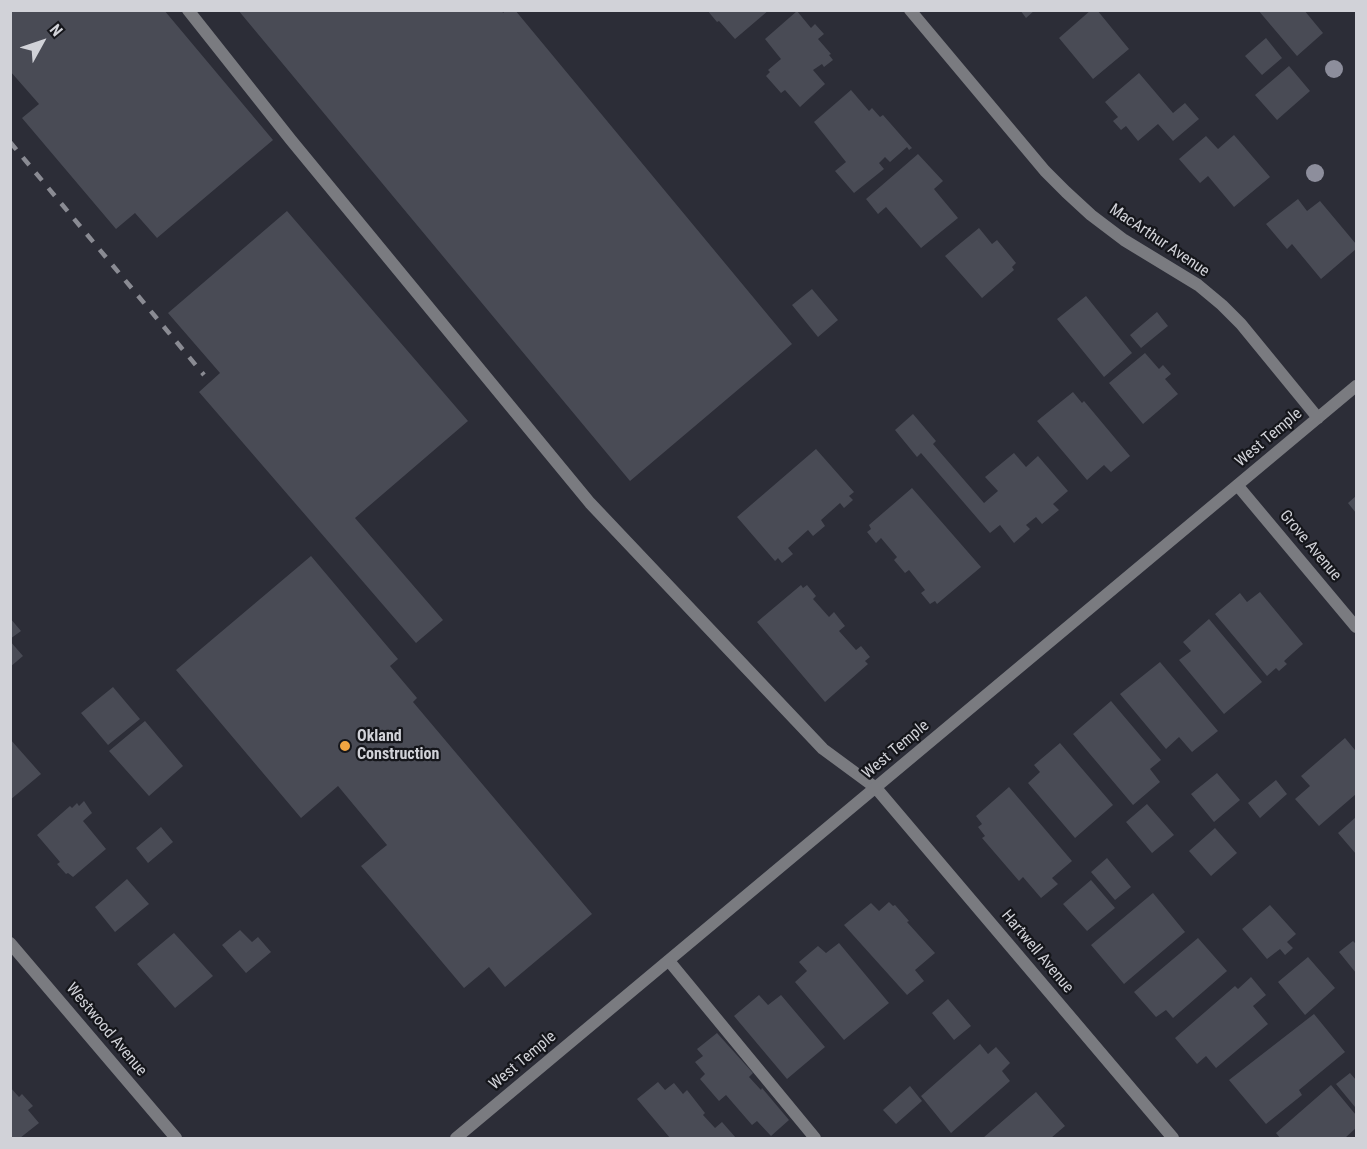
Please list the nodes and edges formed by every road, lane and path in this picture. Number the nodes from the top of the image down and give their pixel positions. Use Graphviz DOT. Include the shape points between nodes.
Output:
graph roads {
  1 [pos="188,10"];
  2 [pos="910,10"];
  3 [pos="1356,386"];
  4 [pos="1318,418"];
  5 [pos="1238,486"];
  6 [pos="1356,627"];
  7 [pos="876,788"];
  8 [pos="10,944"];
  9 [pos="669,961"];
  10 [pos="176,1138"];
  11 [pos="456,1138"];
  12 [pos="815,1138"];
  13 [pos="1173,1138"];
  1 -- 7 [label="street, Hartwell Avenue" via="590,503 823,749"];
  2 -- 4 [label="street, MacArthur Avenue" via="1045,171 1124,240 1198,285 1222,305"];
  3 -- 4 [label="street, West Temple"];
  4 -- 5 [label="street, West Temple"];
  5 -- 6 [label="street, Grove Avenue"];
  5 -- 7 [label="street, West Temple"];
  7 -- 9 [label="street, West Temple"];
  7 -- 13 [label="street, Hartwell Avenue"];
  8 -- 10 [label="street, Westwood Avenue"];
  9 -- 11 [label="street, West Temple"];
  9 -- 12 [label="street"];
}
